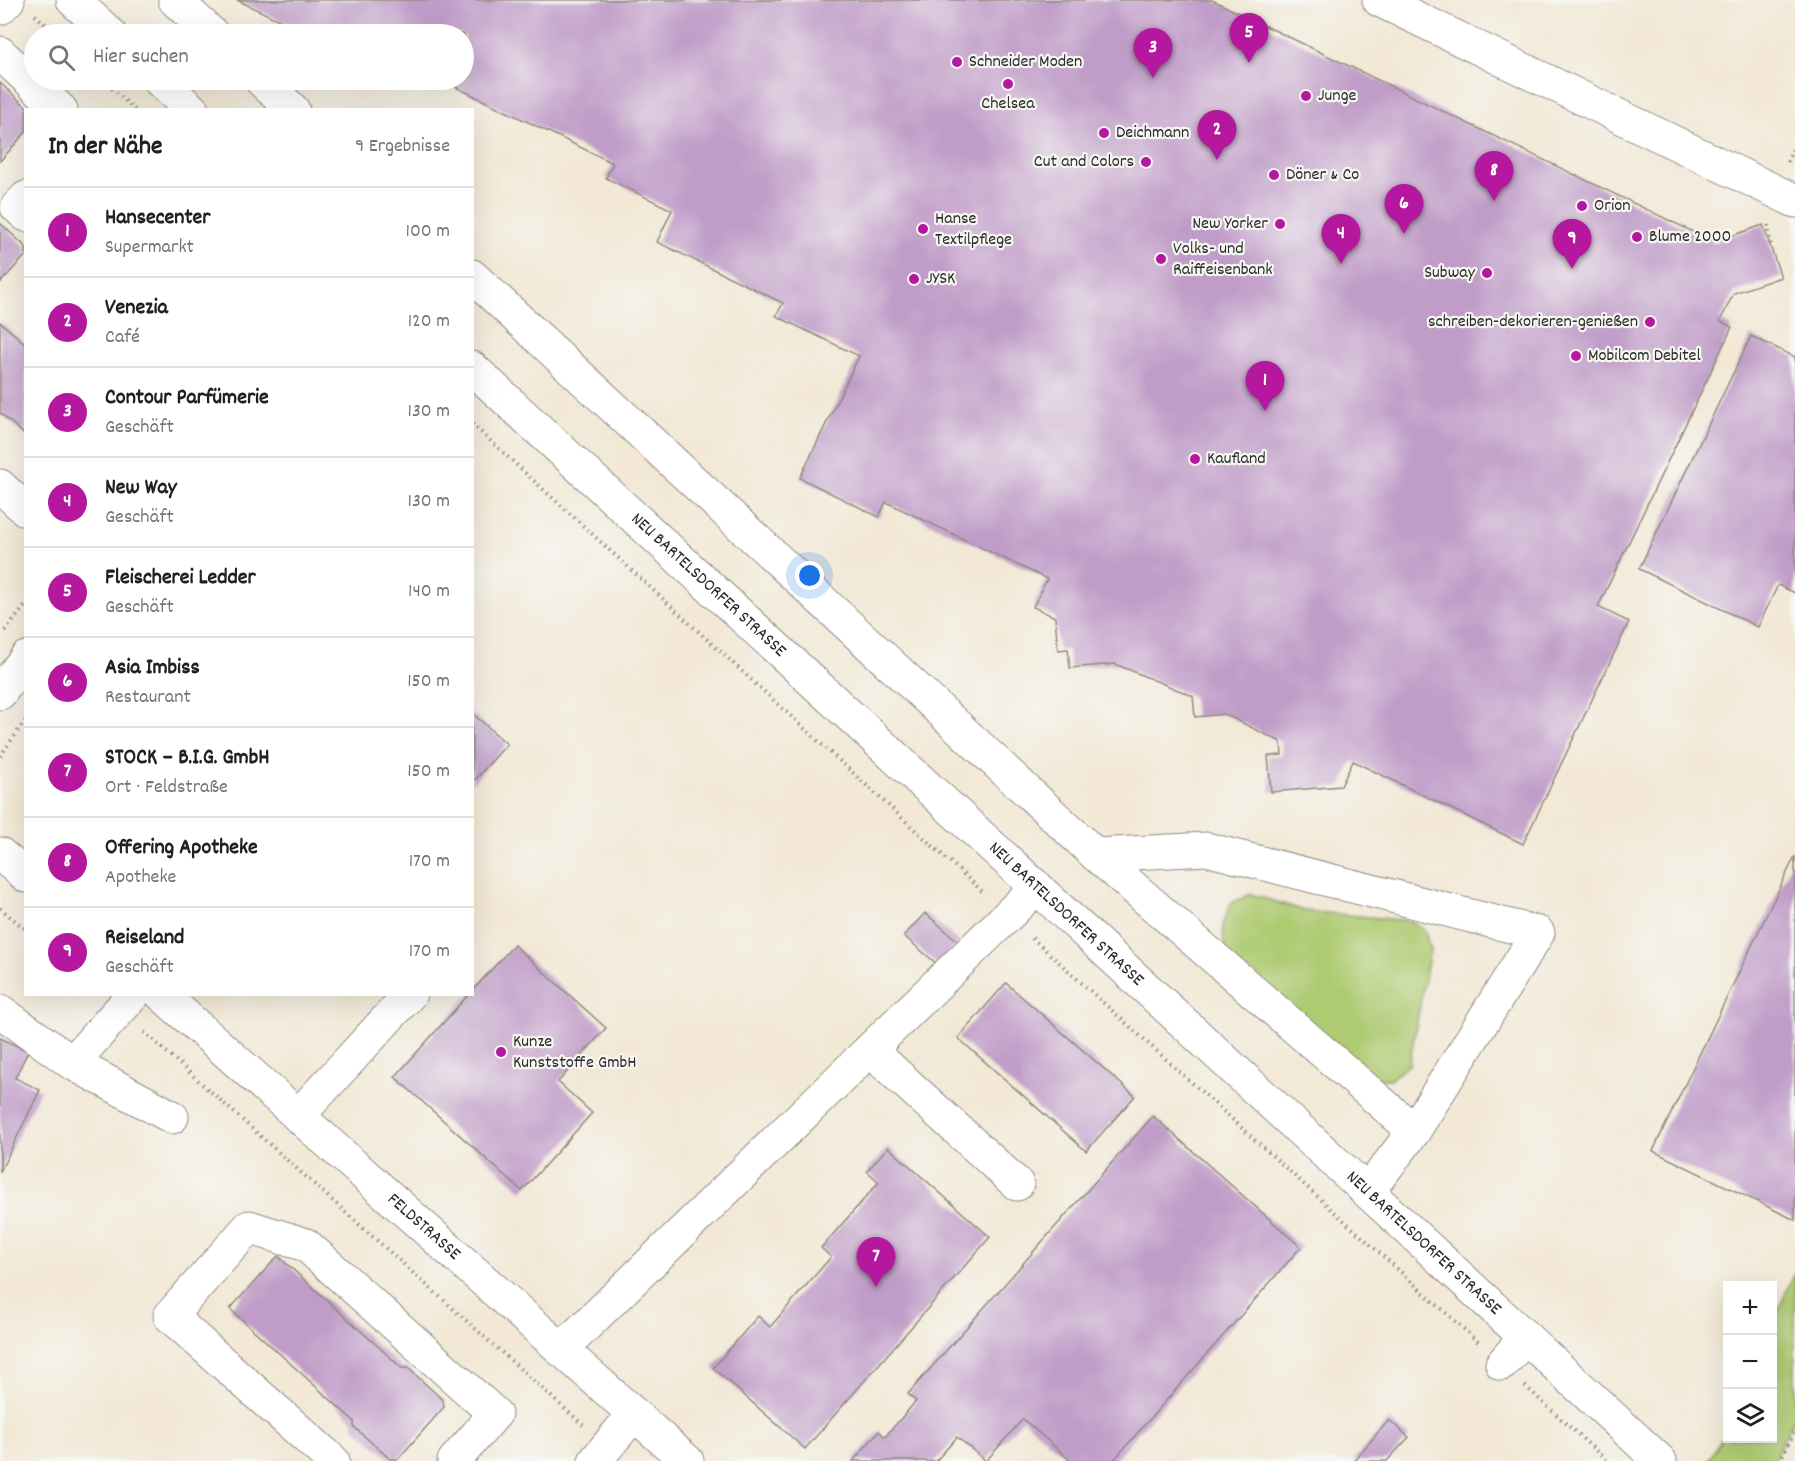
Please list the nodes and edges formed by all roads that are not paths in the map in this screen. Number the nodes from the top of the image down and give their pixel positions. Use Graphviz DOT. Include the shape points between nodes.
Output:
graph roads {
  1 [pos="8,0"];
  2 [pos="73,0"];
  3 [pos="175,0"];
  4 [pos="1379,0"];
  5 [pos="0,8"];
  6 [pos="99,24"];
  7 [pos="201,24"];
  8 [pos="0,53"];
  9 [pos="24,75"];
  10 [pos="40,90"];
  11 [pos="170,90"];
  12 [pos="272,90"];
  13 [pos="59,108"];
  14 [pos="190,108"];
  15 [pos="291,108"];
  16 [pos="24,200"];
  17 [pos="1795,201"];
  18 [pos="24,213"];
  19 [pos="474,278"];
  20 [pos="474,370"];
  21 [pos="0,486"];
  22 [pos="24,508"];
  23 [pos="24,661"];
  24 [pos="0,693"];
  25 [pos="0,854"];
  26 [pos="1096,855"];
  27 [pos="24,874"];
  28 [pos="1037,887"];
  29 [pos="163,996"];
  30 [pos="408,996"];
  31 [pos="126,1002"];
  32 [pos="0,1011"];
  33 [pos="870,1050"];
  34 [pos="72,1063"];
  35 [pos="298,1116"];
  36 [pos="171,1117"];
  37 [pos="1414,1131"];
  38 [pos="1017,1184"];
  39 [pos="1368,1191"];
  40 [pos="1526,1337"];
  41 [pos="561,1350"];
  42 [pos="1502,1364"];
  43 [pos="634,1414"];
  44 [pos="333,1461"];
  45 [pos="454,1461"];
  46 [pos="595,1461"];
  47 [pos="687,1461"];
  48 [pos="1660,1461"];
  1 -- 5 [label="street"];
  2 -- 6 [label="street"];
  3 -- 7 [label="street"];
  4 -- 17 [label="street"];
  8 -- 9 [label="street"];
  10 -- 13 [label="street"];
  11 -- 14 [label="street"];
  12 -- 15 [label="street"];
  16 -- 18 [label="street" via="17,207"];
  19 -- 26 [label="street"];
  20 -- 28 [label="street, NEU BARTELSDORFER STRASSE"];
  21 -- 22 [label="street"];
  23 -- 24 [label="street"];
  25 -- 27 [label="street"];
  26 -- 37 [label="street"];
  26 -- 37 [label="street" via="1206,849 1538,933"];
  28 -- 33 [label="street"];
  28 -- 39 [label="street, NEU BARTELSDORFER STRASSE"];
  29 -- 35 [label="street, FELDSTRASSE"];
  30 -- 35 [label="street"];
  31 -- 34 [label="street"];
  32 -- 34 [label="street"];
  33 -- 38 [label="street"];
  33 -- 41 [label="street"];
  34 -- 36 [label="street"];
  35 -- 41 [label="street, FELDSTRASSE"];
  37 -- 39 [label="street"];
  39 -- 40 [label="street, NEU BARTELSDORFER STRASSE"];
  40 -- 42 [label="street"];
  40 -- 48 [label="street, NEU BARTELSDORFER STRASSE"];
  41 -- 43 [label="street, FELDSTRASSE"];
  43 -- 46 [label="street"];
  43 -- 47 [label="street, FELDSTRASSE"];
  44 -- 45 [label="street" via="170,1316 249,1227 306,1245 495,1414"];
}
